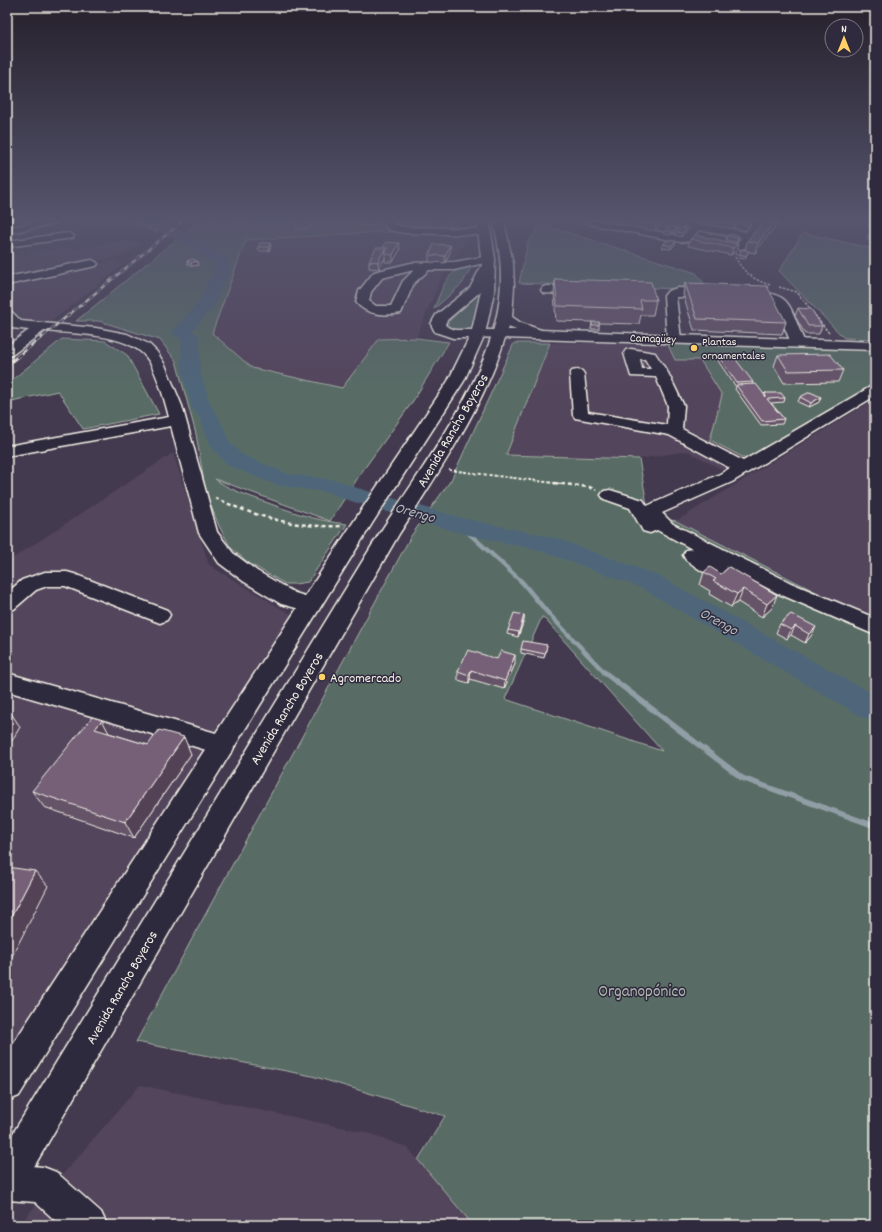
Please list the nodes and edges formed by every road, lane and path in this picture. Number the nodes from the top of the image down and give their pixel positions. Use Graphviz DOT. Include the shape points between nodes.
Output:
graph roads {
  1 [pos="20,278"];
  2 [pos="375,278"];
  3 [pos="411,278"];
  4 [pos="482,278"];
  5 [pos="488,278"];
  6 [pos="508,278"];
  7 [pos="7,281"];
  8 [pos="546,290"];
  9 [pos="598,291"];
  10 [pos="505,309"];
  11 [pos="7,315"];
  12 [pos="42,327"];
  13 [pos="478,334"];
  14 [pos="498,334"];
  15 [pos="539,334"];
  16 [pos="674,339"];
  17 [pos="798,343"];
  18 [pos="875,346"];
  19 [pos="7,352"];
  20 [pos="661,373"];
  21 [pos="577,374"];
  22 [pos="875,390"];
  23 [pos="178,420"];
  24 [pos="674,431"];
  25 [pos="7,451"];
  26 [pos="432,468"];
  27 [pos="743,468"];
  28 [pos="197,490"];
  29 [pos="610,495"];
  30 [pos="647,514"];
  31 [pos="363,522"];
  32 [pos="726,576"];
  33 [pos="7,604"];
  34 [pos="311,605"];
  35 [pos="160,615"];
  36 [pos="875,627"];
  37 [pos="7,682"];
  38 [pos="224,745"];
  39 [pos="7,1084"];
  40 [pos="7,1178"];
  41 [pos="7,1182"];
  42 [pos="88,1225"];
  1 -- 7 [label="street"];
  2 -- 3 [label="street" via="365,291 362,302 365,307 396,310"];
  4 -- 13 [label="main road, Camagüey" via="475,290 441,318 438,324 440,329 447,332"];
  5 -- 13 [label="main road, Avenida Rancho Boyeros"];
  6 -- 10 [label="main road, Avenida Rancho Boyeros"];
  8 -- 9 [label="street"];
  10 -- 14 [label="main road, Avenida Rancho Boyeros"];
  10 -- 15 [label="main road" via="504,314 509,322"];
  11 -- 12 [label="street" via="17,325"];
  12 -- 19 [label="street"];
  12 -- 23 [label="street" via="122,337 144,347 158,365"];
  13 -- 14 [label="main road, Camagüey"];
  13 -- 31 [label="main road, Avenida Rancho Boyeros" via="456,381"];
  14 -- 15 [label="main road, Camagüey"];
  14 -- 26 [label="main road, Avenida Rancho Boyeros" via="478,388"];
  15 -- 16 [label="main road, Camagüey"];
  16 -- 17 [label="main road, Camagüey"];
  16 -- 17 [label="street" via="670,296 686,292 766,295 777,299 781,302"];
  17 -- 18 [label="main road, Camagüey"];
  20 -- 24 [label="street" via="676,406"];
  21 -- 24 [label="street" via="581,415"];
  22 -- 27 [label="street"];
  23 -- 25 [label="street"];
  23 -- 28 [label="street"];
  24 -- 27 [label="street"];
  26 -- 29 [label="path" via="589,487"];
  26 -- 40 [label="main road, Avenida Rancho Boyeros" via="389,534"];
  27 -- 30 [label="street"];
  28 -- 31 [label="path" via="270,520 303,526 340,526"];
  28 -- 34 [label="street" via="208,532 226,558 288,599"];
  29 -- 30 [label="street" via="637,504"];
  30 -- 32 [label="street" via="649,525 658,533"];
  30 -- 36 [label="street" via="666,528 784,588"];
  31 -- 34 [label="main road, Avenida Rancho Boyeros"];
  33 -- 35 [label="street" via="28,585 45,579 67,579"];
  34 -- 38 [label="main road, Avenida Rancho Boyeros"];
  37 -- 38 [label="street"];
  38 -- 39 [label="main road, Avenida Rancho Boyeros"];
  41 -- 42 [label="street" via="43,1185"];
}
